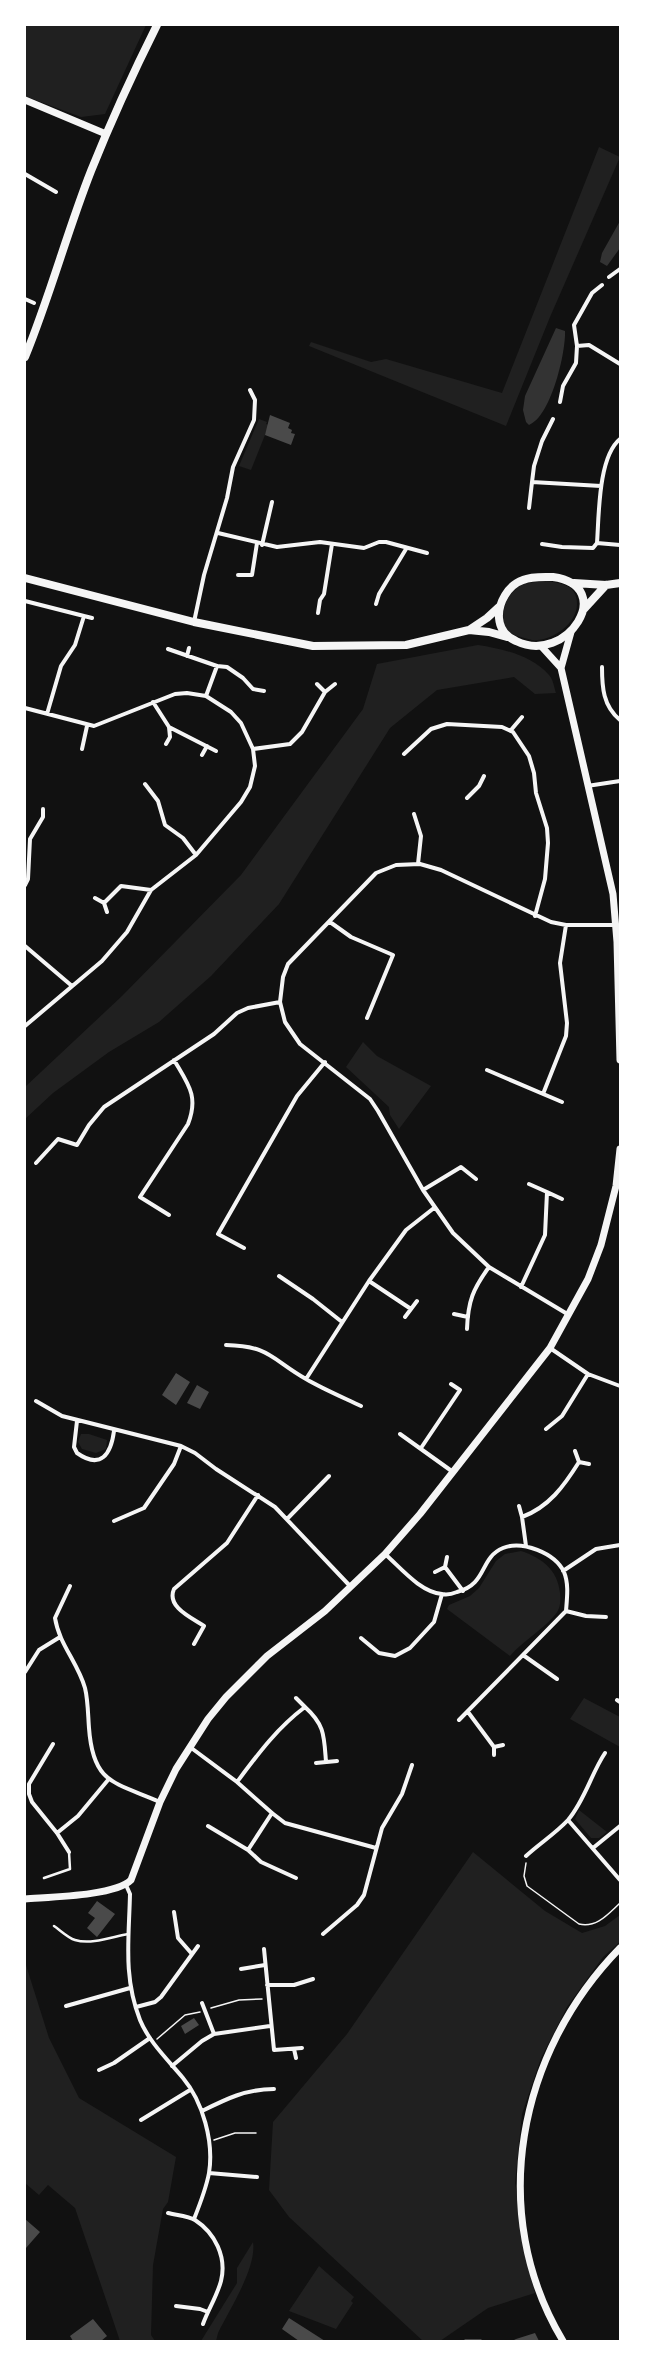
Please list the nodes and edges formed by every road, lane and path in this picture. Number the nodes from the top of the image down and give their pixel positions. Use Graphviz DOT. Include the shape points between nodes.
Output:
graph roads {
  1 [pos="157,25"];
  2 [pos="25,100"];
  3 [pos="106,134"];
  4 [pos="25,174"];
  5 [pos="56,192"];
  6 [pos="620,269"];
  7 [pos="609,276"];
  8 [pos="602,285"];
  9 [pos="25,299"];
  10 [pos="34,303"];
  11 [pos="577,346"];
  12 [pos="25,357"];
  13 [pos="620,364"];
  14 [pos="250,390"];
  15 [pos="560,402"];
  16 [pos="553,419"];
  17 [pos="620,439"];
  18 [pos="532,482"];
  19 [pos="601,486"];
  20 [pos="272,502"];
  21 [pos="529,508"];
  22 [pos="218,533"];
  23 [pos="597,543"];
  24 [pos="259,544"];
  25 [pos="332,544"];
  26 [pos="542,544"];
  27 [pos="620,545"];
  28 [pos="406,549"];
  29 [pos="427,553"];
  30 [pos="238,575"];
  31 [pos="25,578"];
  32 [pos="620,582"];
  33 [pos="574,583"];
  34 [pos="606,585"];
  35 [pos="25,601"];
  36 [pos="376,604"];
  37 [pos="499,607"];
  38 [pos="584,609"];
  39 [pos="318,613"];
  40 [pos="84,616"];
  41 [pos="92,618"];
  42 [pos="194,622"];
  43 [pos="469,630"];
  44 [pos="571,632"];
  45 [pos="510,638"];
  46 [pos="541,646"];
  47 [pos="189,648"];
  48 [pos="168,649"];
  49 [pos="187,656"];
  50 [pos="217,666"];
  51 [pos="602,667"];
  52 [pos="561,668"];
  53 [pos="317,684"];
  54 [pos="336,684"];
  55 [pos="264,691"];
  56 [pos="325,692"];
  57 [pos="206,696"];
  58 [pos="153,702"];
  59 [pos="25,708"];
  60 [pos="47,714"];
  61 [pos="522,717"];
  62 [pos="620,720"];
  63 [pos="88,726"];
  64 [pos="170,727"];
  65 [pos="511,730"];
  66 [pos="166,744"];
  67 [pos="207,746"];
  68 [pos="82,749"];
  69 [pos="253,749"];
  70 [pos="216,751"];
  71 [pos="404,754"];
  72 [pos="202,755"];
  73 [pos="484,776"];
  74 [pos="620,781"];
  75 [pos="145,784"];
  76 [pos="587,786"];
  77 [pos="467,798"];
  78 [pos="43,809"];
  79 [pos="414,814"];
  80 [pos="196,855"];
  81 [pos="418,864"];
  82 [pos="25,885"];
  83 [pos="151,890"];
  84 [pos="95,898"];
  85 [pos="104,903"];
  86 [pos="107,912"];
  87 [pos="535,916"];
  88 [pos="330,922"];
  89 [pos="616,924"];
  90 [pos="566,925"];
  91 [pos="25,946"];
  92 [pos="72,986"];
  93 [pos="280,1002"];
  94 [pos="367,1018"];
  95 [pos="25,1026"];
  96 [pos="174,1060"];
  97 [pos="620,1060"];
  98 [pos="325,1062"];
  99 [pos="487,1070"];
  100 [pos="543,1094"];
  101 [pos="562,1102"];
  102 [pos="620,1149"];
  103 [pos="36,1163"];
  104 [pos="476,1179"];
  105 [pos="529,1184"];
  106 [pos="422,1190"];
  107 [pos="547,1192"];
  108 [pos="562,1199"];
  109 [pos="434,1208"];
  110 [pos="169,1215"];
  111 [pos="244,1248"];
  112 [pos="489,1267"];
  113 [pos="279,1276"];
  114 [pos="369,1281"];
  115 [pos="521,1287"];
  116 [pos="417,1301"];
  117 [pos="411,1309"];
  118 [pos="454,1314"];
  119 [pos="570,1315"];
  120 [pos="406,1317"];
  121 [pos="468,1317"];
  122 [pos="342,1322"];
  123 [pos="467,1329"];
  124 [pos="226,1345"];
  125 [pos="550,1348"];
  126 [pos="588,1374"];
  127 [pos="306,1379"];
  128 [pos="451,1384"];
  129 [pos="620,1386"];
  130 [pos="36,1401"];
  131 [pos="361,1406"];
  132 [pos="77,1421"];
  133 [pos="546,1429"];
  134 [pos="114,1431"];
  135 [pos="400,1434"];
  136 [pos="181,1446"];
  137 [pos="421,1448"];
  138 [pos="575,1451"];
  139 [pos="579,1462"];
  140 [pos="589,1464"];
  141 [pos="454,1472"];
  142 [pos="329,1476"];
  143 [pos="258,1495"];
  144 [pos="519,1506"];
  145 [pos="522,1518"];
  146 [pos="287,1519"];
  147 [pos="114,1521"];
  148 [pos="526,1546"];
  149 [pos="620,1546"];
  150 [pos="385,1554"];
  151 [pos="447,1557"];
  152 [pos="446,1567"];
  153 [pos="563,1571"];
  154 [pos="435,1572"];
  155 [pos="70,1586"];
  156 [pos="350,1586"];
  157 [pos="463,1591"];
  158 [pos="442,1594"];
  159 [pos="566,1611"];
  160 [pos="606,1617"];
  161 [pos="60,1637"];
  162 [pos="361,1638"];
  163 [pos="194,1644"];
  164 [pos="523,1655"];
  165 [pos="25,1672"];
  166 [pos="557,1679"];
  167 [pos="296,1698"];
  168 [pos="305,1707"];
  169 [pos="468,1712"];
  170 [pos="459,1720"];
  171 [pos="53,1744"];
  172 [pos="503,1745"];
  173 [pos="190,1747"];
  174 [pos="494,1747"];
  175 [pos="605,1753"];
  176 [pos="494,1755"];
  177 [pos="337,1761"];
  178 [pos="326,1762"];
  179 [pos="316,1763"];
  180 [pos="412,1765"];
  181 [pos="108,1780"];
  182 [pos="237,1782"];
  183 [pos="160,1802"];
  184 [pos="272,1813"];
  185 [pos="568,1820"];
  186 [pos="208,1826"];
  187 [pos="620,1826"];
  188 [pos="57,1832"];
  189 [pos="376,1848"];
  190 [pos="593,1848"];
  191 [pos="248,1850"];
  192 [pos="70,1852"];
  193 [pos="527,1854"];
  194 [pos="44,1878"];
  195 [pos="296,1878"];
  196 [pos="620,1880"];
  197 [pos="126,1885"];
  198 [pos="25,1899"];
  199 [pos="620,1903"];
  200 [pos="174,1912"];
  201 [pos="54,1926"];
  202 [pos="128,1934"];
  203 [pos="323,1934"];
  204 [pos="198,1946"];
  205 [pos="620,1948"];
  206 [pos="264,1949"];
  207 [pos="192,1954"];
  208 [pos="265,1965"];
  209 [pos="241,1969"];
  210 [pos="313,1979"];
  211 [pos="267,1984"];
  212 [pos="130,1988"];
  213 [pos="268,1999"];
  214 [pos="202,2003"];
  215 [pos="66,2006"];
  216 [pos="136,2007"];
  217 [pos="205,2010"];
  218 [pos="270,2026"];
  219 [pos="214,2034"];
  220 [pos="152,2040"];
  221 [pos="302,2048"];
  222 [pos="294,2049"];
  223 [pos="296,2058"];
  224 [pos="172,2066"];
  225 [pos="98,2070"];
  226 [pos="274,2089"];
  227 [pos="190,2090"];
  228 [pos="202,2111"];
  229 [pos="142,2120"];
  230 [pos="256,2133"];
  231 [pos="208,2142"];
  232 [pos="209,2173"];
  233 [pos="258,2177"];
  234 [pos="168,2213"];
  235 [pos="194,2219"];
  236 [pos="176,2306"];
  237 [pos="208,2312"];
  238 [pos="203,2324"];
  239 [pos="466,2341"];
  240 [pos="481,2341"];
  241 [pos="563,2341"];
  1 -- 3 [label="main road"];
  2 -- 3 [label="street"];
  3 -- 12 [label="main road"];
  4 -- 5 [label="street"];
  6 -- 7 [label="street"];
  8 -- 11 [label="street" via="592,293 574,325"];
  9 -- 10 [label="street"];
  11 -- 13 [label="street" via="589,345"];
  11 -- 15 [label="street" via="576,363 564,386"];
  14 -- 22 [label="street" via="255,400 254,420 233,467"];
  16 -- 18 [label="street" via="542,441"];
  17 -- 19 [label="street" via="612,446"];
  18 -- 19 [label="street"];
  18 -- 21 [label="street"];
  19 -- 23 [label="street"];
  20 -- 24 [label="street"];
  22 -- 24 [label="street"];
  22 -- 42 [label="street" via="204,575"];
  23 -- 26 [label="street" via="593,548 562,548"];
  23 -- 27 [label="street"];
  24 -- 25 [label="street" via="277,547 320,542"];
  24 -- 30 [label="street" via="253,573 250,576"];
  25 -- 28 [label="street" via="364,548 386,542"];
  25 -- 39 [label="street" via="324,594 320,600"];
  28 -- 29 [label="street"];
  28 -- 36 [label="street" via="379,594"];
  31 -- 42 [label="main road"];
  32 -- 34 [label="main road"];
  33 -- 34 [label="main road"];
  33 -- 37 [label="main road" via="553,577 523,580 507,592"];
  33 -- 38 [label="main road" via="582,596"];
  34 -- 38 [label="main road"];
  35 -- 40 [label="street"];
  37 -- 43 [label="main road"];
  37 -- 45 [label="main road" via="499,620"];
  38 -- 44 [label="main road" via="579,622"];
  40 -- 41 [label="street"];
  40 -- 60 [label="street" via="75,645 61,666"];
  42 -- 43 [label="main road" via="313,646 406,645"];
  43 -- 45 [label="main road"];
  44 -- 46 [label="main road" via="555,642"];
  44 -- 52 [label="street"];
  45 -- 46 [label="main road" via="531,646"];
  46 -- 52 [label="street"];
  47 -- 49 [label="street"];
  48 -- 49 [label="street"];
  49 -- 50 [label="street"];
  50 -- 55 [label="street" via="227,668 253,688"];
  50 -- 57 [label="street"];
  51 -- 62 [label="street" via="602,683 608,706"];
  52 -- 76 [label="street"];
  53 -- 56 [label="street"];
  54 -- 56 [label="street"];
  56 -- 69 [label="street" via="302,732 290,744"];
  57 -- 58 [label="street" via="175,694"];
  57 -- 69 [label="street" via="231,712 242,723"];
  58 -- 63 [label="street" via="101,724"];
  58 -- 64 [label="street"];
  59 -- 60 [label="street"];
  60 -- 63 [label="street"];
  61 -- 65 [label="street"];
  63 -- 68 [label="street"];
  64 -- 66 [label="street" via="170,737"];
  64 -- 67 [label="street"];
  65 -- 71 [label="street" via="502,727 447,724 431,729"];
  65 -- 87 [label="street" via="529,756 536,793 547,828 545,879"];
  67 -- 70 [label="street"];
  67 -- 72 [label="street"];
  69 -- 80 [label="street" via="255,766 250,787 241,802"];
  73 -- 77 [label="street" via="479,786"];
  74 -- 76 [label="street"];
  75 -- 80 [label="street" via="158,801 165,825 183,838"];
  76 -- 89 [label="street" via="606,861"];
  78 -- 82 [label="street" via="43,817 30,839 28,879"];
  79 -- 81 [label="street" via="421,836"];
  80 -- 83 [label="street"];
  81 -- 87 [label="street" via="441,870"];
  81 -- 88 [label="street" via="396,865 376,873"];
  83 -- 85 [label="street" via="121,886"];
  83 -- 92 [label="street" via="127,932 102,961"];
  84 -- 85 [label="street"];
  85 -- 86 [label="street"];
  87 -- 90 [label="street"];
  88 -- 93 [label="street" via="288,964 283,977"];
  88 -- 94 [label="street" via="350,937 393,955"];
  89 -- 90 [label="street"];
  89 -- 97 [label="street"];
  90 -- 100 [label="street" via="560,962 567,1023 566,1036"];
  91 -- 92 [label="street"];
  92 -- 95 [label="street"];
  93 -- 96 [label="street" via="248,1008 237,1014 214,1034"];
  93 -- 98 [label="street" via="285,1022 300,1044"];
  96 -- 103 [label="street" via="99,1112 77,1145 58,1139"];
  96 -- 110 [label="street" via="192,1092 192,1113 188,1124 140,1197"];
  98 -- 106 [label="street" via="370,1099"];
  98 -- 111 [label="street" via="297,1096 218,1234"];
  99 -- 100 [label="street"];
  100 -- 101 [label="street"];
  102 -- 119 [label="street" via="616,1186 601,1244 588,1279"];
  104 -- 106 [label="street" via="461,1167"];
  105 -- 107 [label="street"];
  106 -- 109 [label="street"];
  107 -- 108 [label="street"];
  107 -- 115 [label="street" via="545,1236"];
  109 -- 112 [label="street" via="453,1234"];
  109 -- 114 [label="street" via="406,1230"];
  112 -- 115 [label="street"];
  112 -- 121 [label="street" via="471,1296"];
  113 -- 122 [label="street" via="313,1298"];
  114 -- 117 [label="street"];
  114 -- 122 [label="street"];
  115 -- 119 [label="street"];
  116 -- 117 [label="street"];
  117 -- 120 [label="street"];
  118 -- 121 [label="street"];
  119 -- 125 [label="street"];
  121 -- 123 [label="street"];
  122 -- 127 [label="street"];
  124 -- 127 [label="street" via="257,1348 267,1352"];
  125 -- 126 [label="street"];
  125 -- 141 [label="street"];
  126 -- 129 [label="street"];
  126 -- 133 [label="street" via="562,1416"];
  127 -- 131 [label="street"];
  128 -- 137 [label="street" via="460,1390"];
  130 -- 132 [label="street" via="62,1416"];
  132 -- 134 [label="street"];
  132 -- 134 [label="street" via="74,1447 77,1453 90,1459 99,1461 104,1458"];
  134 -- 136 [label="street"];
  135 -- 137 [label="street"];
  136 -- 143 [label="street" via="195,1452 216,1469"];
  136 -- 147 [label="street" via="174,1464 144,1508"];
  137 -- 141 [label="street"];
  138 -- 139 [label="street"];
  139 -- 140 [label="street"];
  139 -- 145 [label="street" via="555,1497 536,1512"];
  141 -- 150 [label="street"];
  142 -- 146 [label="street"];
  143 -- 146 [label="street"];
  143 -- 163 [label="street" via="227,1543 174,1589 173,1601 178,1608 204,1626"];
  144 -- 145 [label="street"];
  145 -- 148 [label="street"];
  146 -- 156 [label="street"];
  148 -- 153 [label="street" via="551,1558"];
  148 -- 157 [label="street" via="514,1545 493,1554 485,1564 481,1577 474,1585"];
  149 -- 153 [label="street" via="596,1550"];
  150 -- 156 [label="street"];
  150 -- 158 [label="street" via="418,1582"];
  151 -- 152 [label="street"];
  152 -- 154 [label="street"];
  152 -- 157 [label="street"];
  153 -- 159 [label="street" via="568,1586"];
  155 -- 161 [label="street" via="55,1618"];
  156 -- 173 [label="street" via="325,1612 267,1656 226,1697"];
  157 -- 158 [label="street"];
  158 -- 162 [label="street" via="434,1622 410,1648 394,1656 387,1655 379,1653"];
  159 -- 160 [label="street"];
  159 -- 164 [label="street"];
  161 -- 165 [label="street" via="39,1650"];
  161 -- 181 [label="street" via="85,1690 92,1756"];
  164 -- 166 [label="street"];
  164 -- 169 [label="street"];
  167 -- 168 [label="street"];
  168 -- 178 [label="street" via="322,1726"];
  168 -- 182 [label="street" via="287,1720 266,1742"];
  169 -- 170 [label="street"];
  169 -- 174 [label="street"];
  171 -- 188 [label="street" via="29,1784 29,1794 32,1802"];
  172 -- 174 [label="street"];
  173 -- 182 [label="street"];
  173 -- 183 [label="street"];
  174 -- 176 [label="street"];
  175 -- 185 [label="street"];
  177 -- 178 [label="street"];
  178 -- 179 [label="street"];
  180 -- 189 [label="street" via="404,1790 382,1828"];
  181 -- 183 [label="street"];
  181 -- 188 [label="street" via="78,1816"];
  182 -- 184 [label="street"];
  183 -- 197 [label="street" via="134,1872"];
  184 -- 189 [label="street" via="285,1823 302,1829"];
  184 -- 191 [label="street"];
  185 -- 190 [label="street"];
  185 -- 193 [label="street"];
  186 -- 191 [label="street"];
  187 -- 190 [label="street"];
  188 -- 192 [label="street"];
  189 -- 203 [label="street" via="364,1894 357,1905"];
  190 -- 196 [label="street"];
  191 -- 195 [label="street" via="261,1862"];
  192 -- 194 [label="lane" via="70,1869"];
  193 -- 199 [label="path" via="524,1876 527,1886 579,1924 587,1926 598,1922"];
  197 -- 198 [label="street" via="111,1890"];
  197 -- 202 [label="street" via="130,1894"];
  200 -- 207 [label="street" via="178,1938"];
  201 -- 202 [label="lane" via="76,1941 103,1940"];
  202 -- 212 [label="street" via="127,1963"];
  204 -- 207 [label="street"];
  205 -- 241 [label="street" via="594,1977 570,2010 556,2036 533,2092 525,2127 521,2181 525,2235 541,2298"];
  206 -- 208 [label="street"];
  207 -- 216 [label="street" via="161,1997 155,2002"];
  208 -- 209 [label="street"];
  208 -- 211 [label="street"];
  210 -- 211 [label="street" via="294,1985"];
  211 -- 213 [label="street"];
  212 -- 215 [label="street"];
  212 -- 216 [label="street"];
  213 -- 217 [label="path" via="239,2000"];
  213 -- 218 [label="street"];
  214 -- 217 [label="street"];
  216 -- 220 [label="street"];
  217 -- 219 [label="street"];
  217 -- 220 [label="path" via="185,2015"];
  218 -- 219 [label="street"];
  218 -- 222 [label="street" via="274,2050"];
  219 -- 224 [label="street"];
  220 -- 224 [label="street"];
  220 -- 225 [label="street"];
  221 -- 222 [label="street"];
  222 -- 223 [label="street"];
  224 -- 227 [label="street"];
  226 -- 228 [label="street" via="256,2089 236,2094"];
  227 -- 228 [label="street"];
  227 -- 229 [label="street"];
  228 -- 231 [label="street"];
  230 -- 231 [label="path" via="235,2133"];
  231 -- 232 [label="street"];
  232 -- 233 [label="street"];
  232 -- 235 [label="street"];
  234 -- 235 [label="street"];
  235 -- 237 [label="street" via="216,2242 222,2264 220,2283"];
  236 -- 237 [label="street"];
  237 -- 238 [label="street"];
  239 -- 240 [label="lane"];
}
